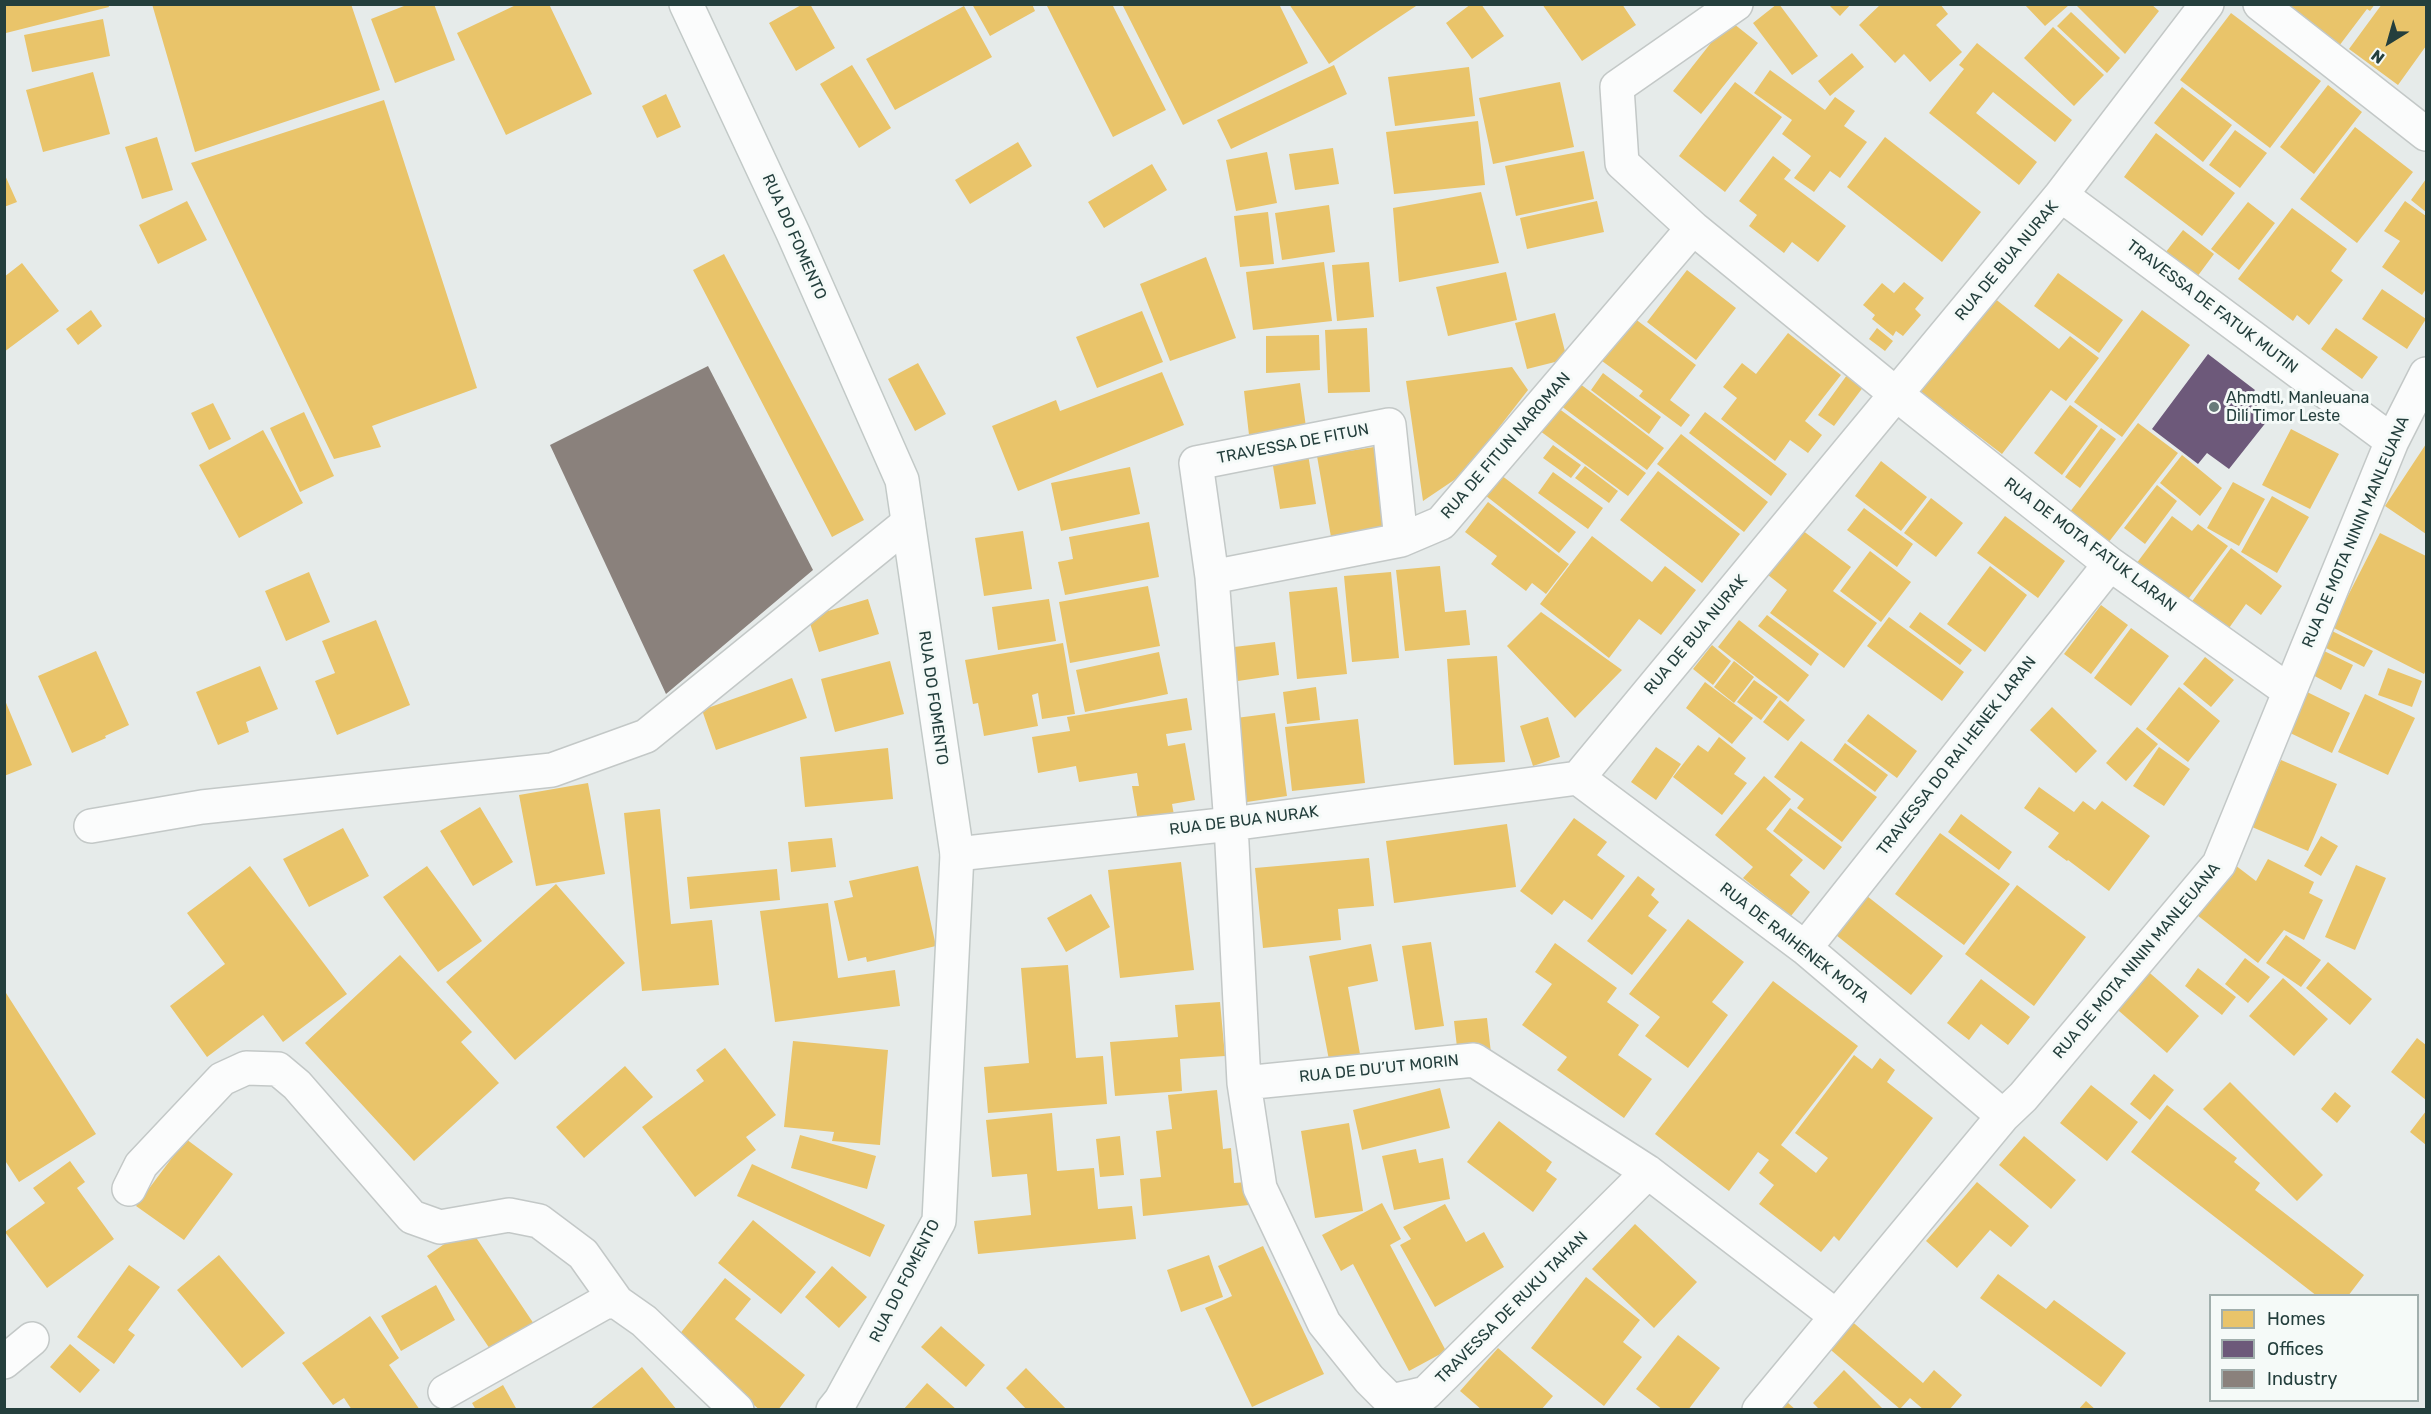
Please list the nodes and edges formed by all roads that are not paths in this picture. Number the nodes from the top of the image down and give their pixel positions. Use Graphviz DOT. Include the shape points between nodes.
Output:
graph roads {
  1 [pos="686,4"];
  2 [pos="1736,4"];
  3 [pos="2207,4"];
  4 [pos="2260,4"];
  5 [pos="2427,134"];
  6 [pos="2061,195"];
  7 [pos="1693,228"];
  8 [pos="2427,374"];
  9 [pos="1896,394"];
  10 [pos="2392,441"];
  11 [pos="908,523"];
  12 [pos="1401,540"];
  13 [pos="2110,564"];
  14 [pos="1212,577"];
  15 [pos="2289,691"];
  16 [pos="1578,778"];
  17 [pos="1231,824"];
  18 [pos="91,826"];
  19 [pos="957,854"];
  20 [pos="1805,948"];
  21 [pos="1244,1083"];
  22 [pos="2004,1116"];
  23 [pos="1648,1172"];
  24 [pos="129,1189"];
  25 [pos="617,1302"];
  26 [pos="1836,1316"];
  27 [pos="32,1339"];
  28 [pos="4,1362"];
  29 [pos="445,1392"];
  30 [pos="737,1410"];
  31 [pos="833,1410"];
  32 [pos="1759,1410"];
  1 -- 11 [label="street, RUA DO FOMENTO" via="902,480"];
  2 -- 7 [label="street" via="1617,87 1622,163"];
  3 -- 6 [label="street, RUA DE BUA NURAK"];
  4 -- 5 [label="street"];
  6 -- 9 [label="street, RUA DE BUA NURAK"];
  6 -- 10 [label="street, TRAVESSA DE FATUK MUTIN"];
  7 -- 9 [label="street"];
  7 -- 12 [label="street, RUA DE FITUN NAROMAN" via="1441,523"];
  8 -- 10 [label="street, RUA DE MOTA NININ MANLEUANA"];
  9 -- 13 [label="street, RUA DE MOTA FATUK LARAN"];
  9 -- 16 [label="street, RUA DE BUA NURAK"];
  10 -- 15 [label="street, RUA DE MOTA NININ MANLEUANA"];
  11 -- 18 [label="street" via="646,736 552,770 202,807"];
  11 -- 19 [label="street, RUA DO FOMENTO"];
  12 -- 14 [label="street, RUA DE FITUN NAROMAN"];
  12 -- 14 [label="street, TRAVESSA DE FITUN" via="1389,425 1196,463"];
  13 -- 15 [label="street, RUA DE MOTA FATUK LARAN"];
  13 -- 20 [label="street, TRAVESSA DO RAI HENEK LARAN"];
  14 -- 17 [label="street"];
  15 -- 22 [label="street, RUA DE MOTA NININ MANLEUANA" via="2219,864"];
  16 -- 17 [label="street, RUA DE BUA NURAK"];
  16 -- 20 [label="street, RUA DE RAIHENEK MOTA"];
  17 -- 19 [label="street, RUA DE BUA NURAK"];
  17 -- 21 [label="street"];
  19 -- 31 [label="street, RUA DO FOMENTO" via="939,1221"];
  20 -- 22 [label="street, RUA DE RAIHENEK MOTA"];
  21 -- 23 [label="street, RUA DE DU’UT MORIN" via="1474,1059"];
  21 -- 23 [label="street, TRAVESSA DE RUKU TAHAN" via="1260,1188 1324,1323 1391,1401 1426,1393"];
  22 -- 26 [label="street, RUA DE MOTA NININ MANLEUANA"];
  23 -- 26 [label="street, RUA DE DU’UT MORIN"];
  24 -- 25 [label="street" via="141,1165 222,1079 246,1068 278,1069 297,1085 412,1217 440,1227 509,1215 539,1221 584,1254"];
  25 -- 29 [label="street" via="605,1302"];
  25 -- 30 [label="street" via="644,1321"];
  26 -- 32 [label="street, RUA DE MOTA NININ MANLEUANA"];
  27 -- 28 [label="street"];
}
